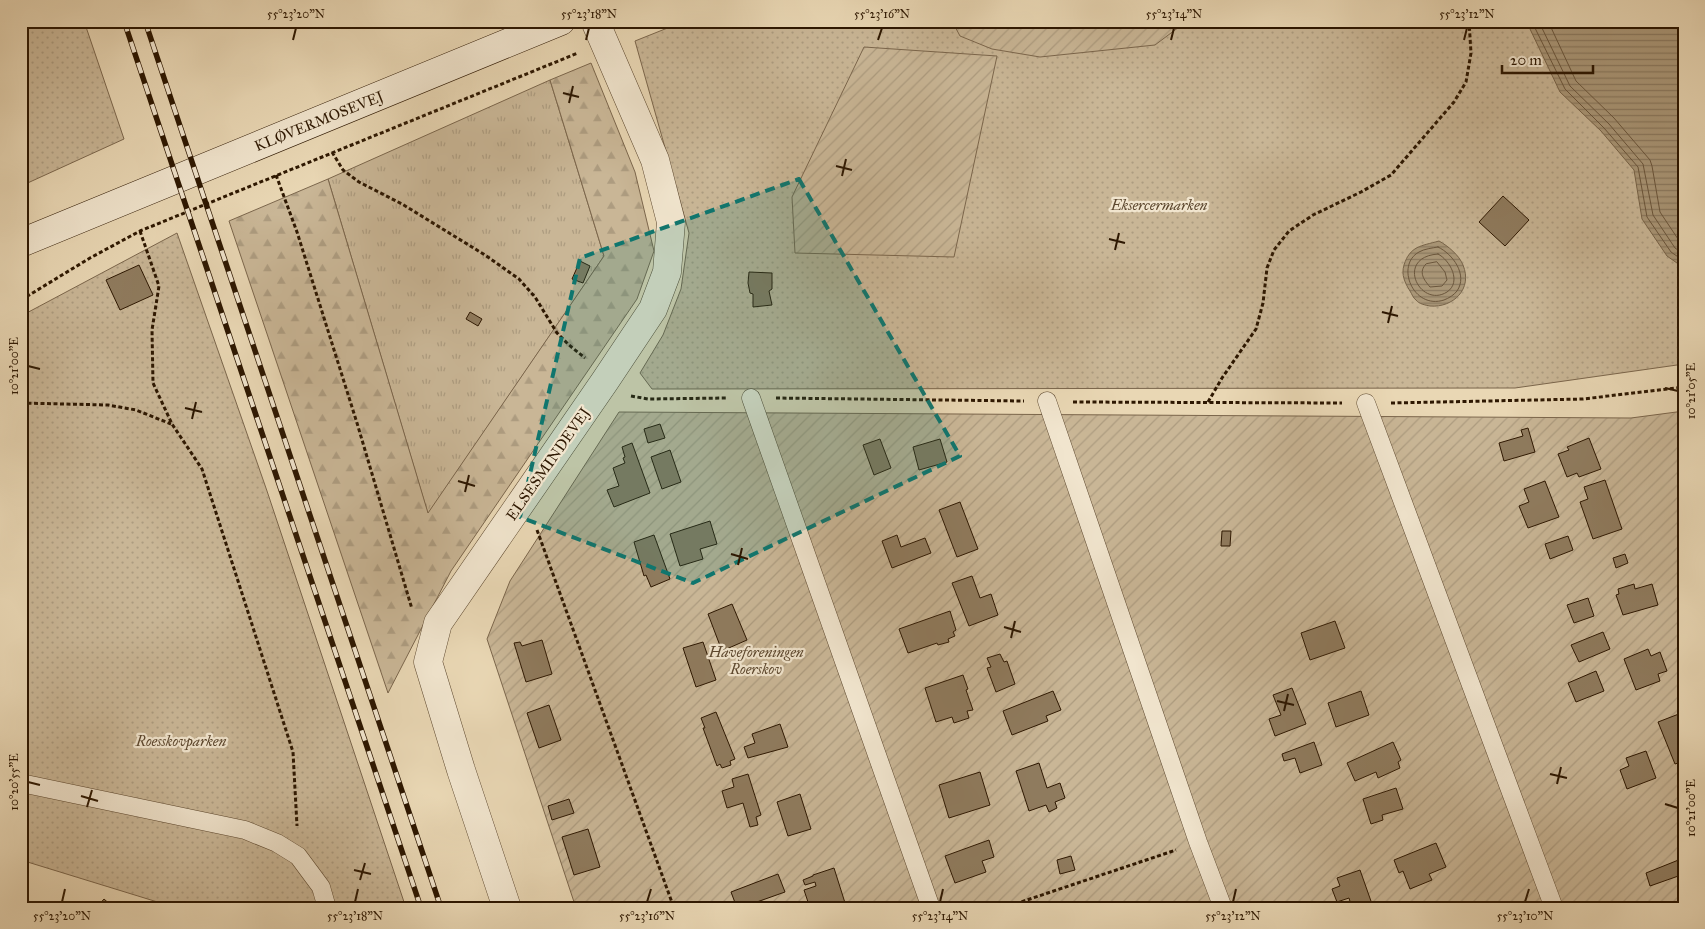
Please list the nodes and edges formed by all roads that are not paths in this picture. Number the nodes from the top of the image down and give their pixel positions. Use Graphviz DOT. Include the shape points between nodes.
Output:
graph roads {
  1 [pos="562,21"];
  2 [pos="600,32"];
  3 [pos="77,221"];
  4 [pos="21,243"];
  5 [pos="21,257"];
  6 [pos="751,398"];
  7 [pos="1047,401"];
  8 [pos="1366,403"];
  9 [pos="21,782"];
  10 [pos="327,908"];
  11 [pos="507,908"];
  12 [pos="932,908"];
  13 [pos="1223,908"];
  14 [pos="1554,908"];
  1 -- 3 [label="street, KLØVERMOSEVEJ"];
  2 -- 11 [label="street, ELSESMINDEVEJ" via="655,160 671,222 667,272 653,309 438,623 428,662"];
  3 -- 4 [label="street, KLØVERMOSEVEJ"];
  3 -- 5 [label="street, KLØVERMOSEVEJ"];
  6 -- 12 [label="lane"];
  7 -- 13 [label="lane"];
  8 -- 14 [label="lane"];
  9 -- 10 [label="lane" via="244,830 277,843 298,856 321,887"];
}
